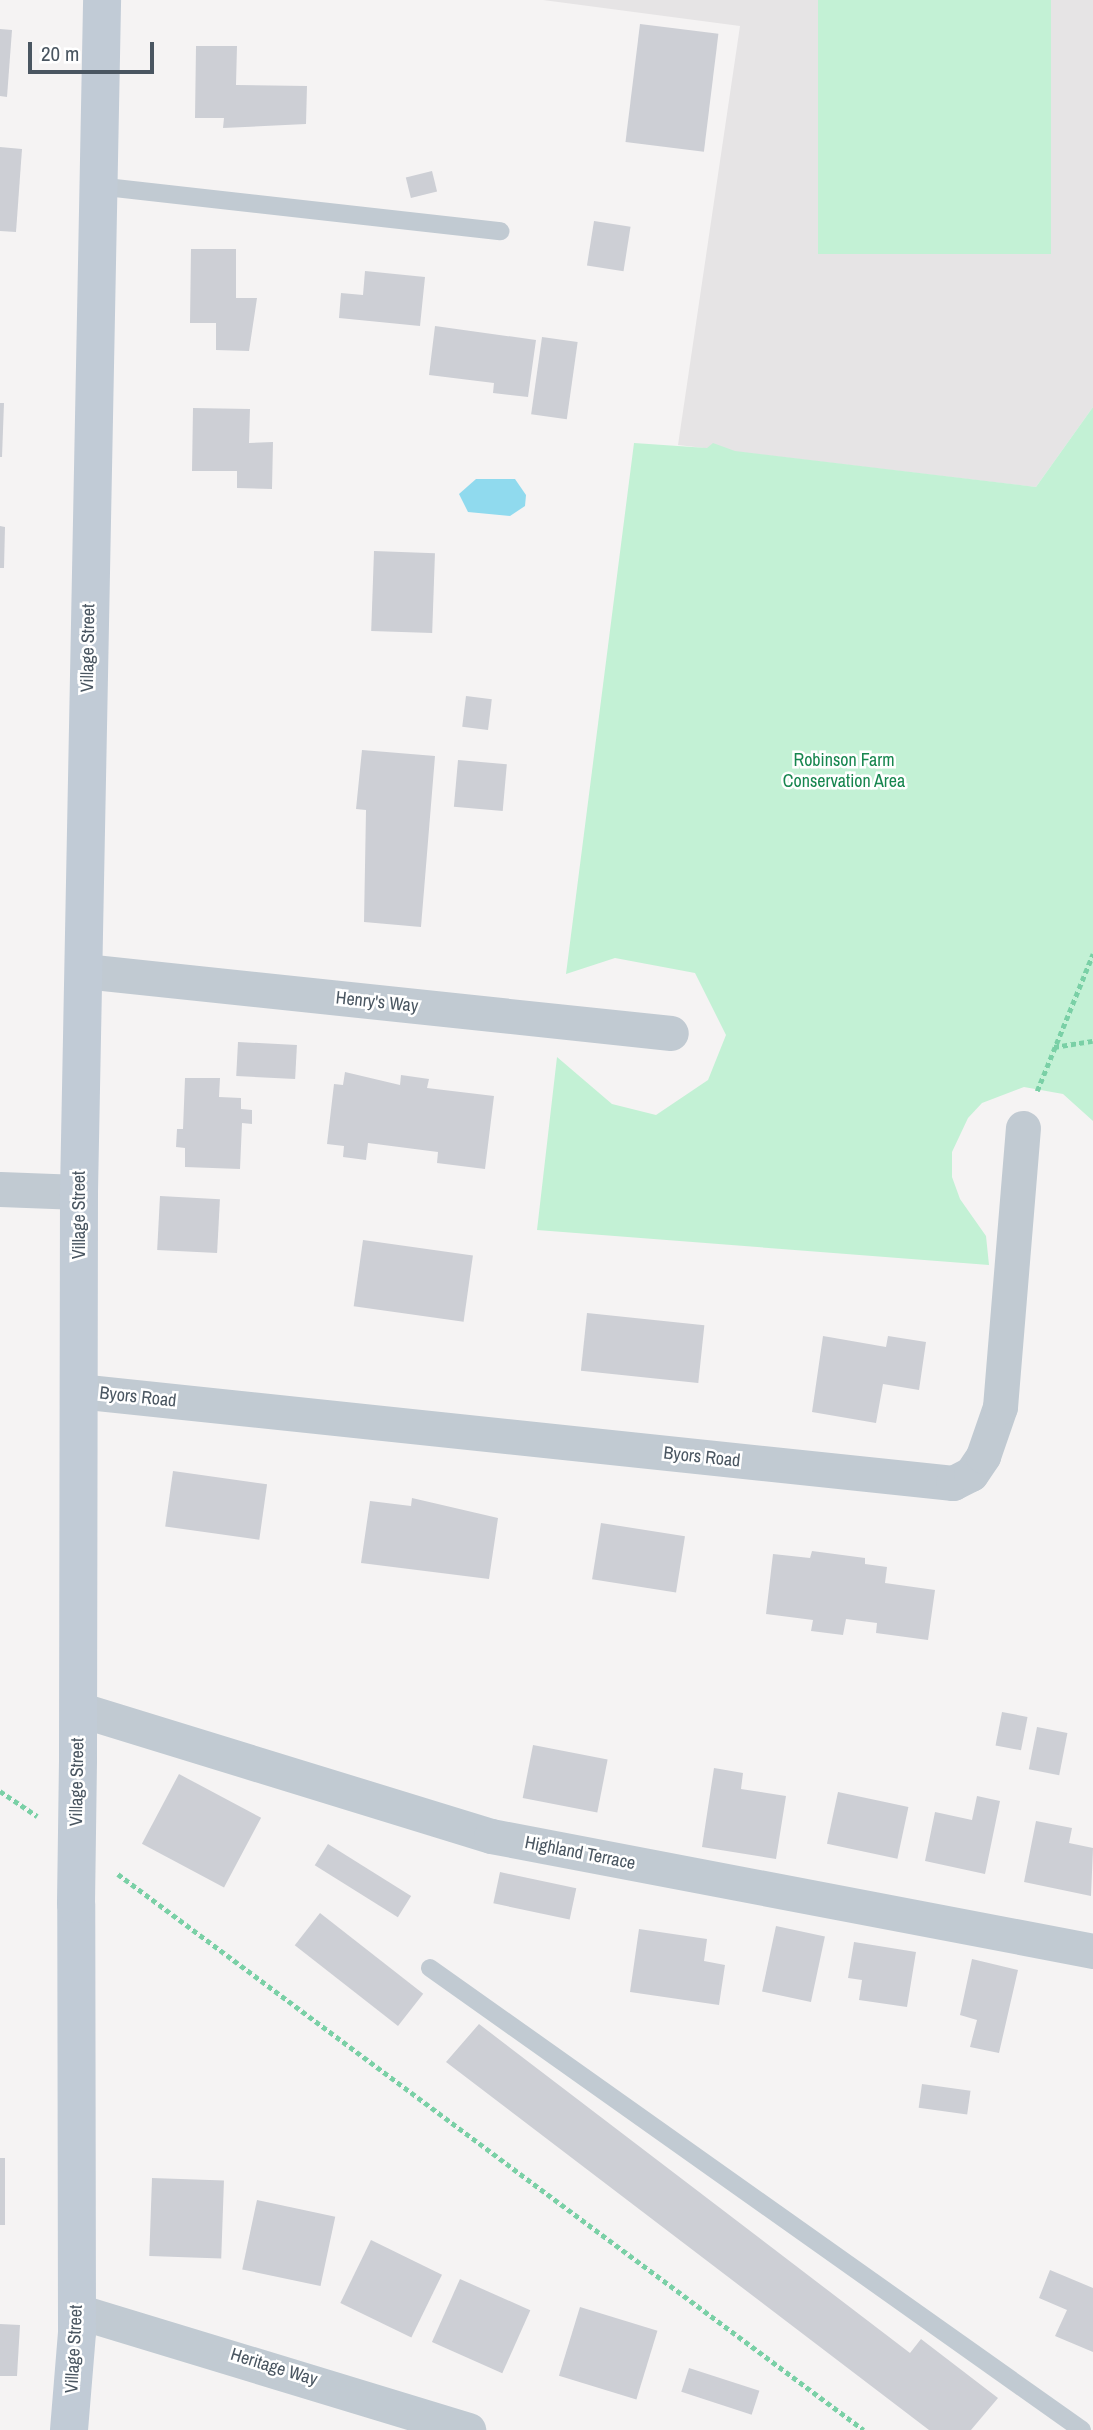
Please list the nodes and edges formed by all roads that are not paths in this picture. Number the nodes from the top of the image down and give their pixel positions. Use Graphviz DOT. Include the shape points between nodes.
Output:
graph roads {
  1 [pos="102,0"];
  2 [pos="97,186"];
  3 [pos="500,231"];
  4 [pos="84,971"];
  5 [pos="671,1033"];
  6 [pos="1023,1128"];
  7 [pos="0,1189"];
  8 [pos="79,1192"];
  9 [pos="78,1391"];
  10 [pos="78,1709"];
  11 [pos="1093,1951"];
  12 [pos="430,1968"];
  13 [pos="77,2311"];
  14 [pos="69,2430"];
  15 [pos="468,2430"];
  16 [pos="1082,2430"];
  1 -- 2 [label="main road, Village Street"];
  2 -- 3 [label="lane"];
  2 -- 4 [label="main road, Village Street"];
  4 -- 5 [label="street, Henry's Way"];
  4 -- 8 [label="main road, Village Street"];
  6 -- 9 [label="street, Byors Road" via="1000,1407 983,1456 971,1474 953,1483"];
  7 -- 8 [label="street"];
  8 -- 9 [label="main road, Village Street"];
  9 -- 10 [label="main road, Village Street"];
  10 -- 11 [label="street, Highland Terrace" via="491,1836"];
  10 -- 13 [label="main road, Village Street, bridge"];
  12 -- 16 [label="lane"];
  13 -- 14 [label="main road, Village Street"];
  13 -- 15 [label="street, Heritage Way"];
}
